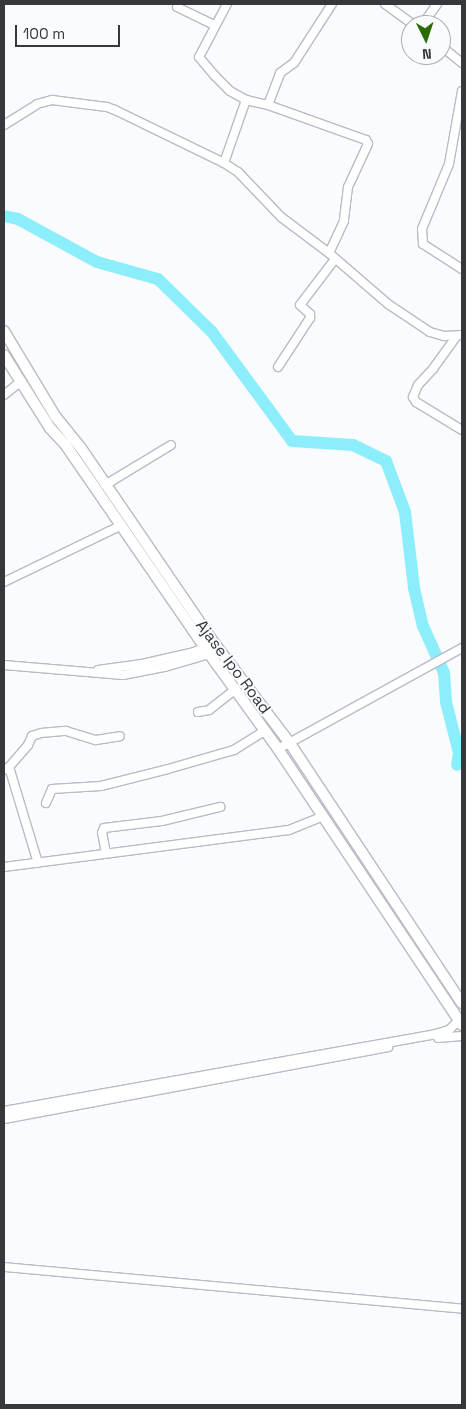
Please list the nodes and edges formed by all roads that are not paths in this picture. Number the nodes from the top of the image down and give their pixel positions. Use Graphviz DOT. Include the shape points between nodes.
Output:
graph roads {
  1 [pos="227,4"];
  2 [pos="332,4"];
  3 [pos="385,4"];
  4 [pos="438,4"];
  5 [pos="177,7"];
  6 [pos="430,15"];
  7 [pos="401,16"];
  8 [pos="214,25"];
  9 [pos="451,54"];
  10 [pos="462,63"];
  11 [pos="462,91"];
  12 [pos="246,100"];
  13 [pos="268,105"];
  14 [pos="4,125"];
  15 [pos="224,163"];
  16 [pos="332,256"];
  17 [pos="462,269"];
  18 [pos="4,332"];
  19 [pos="459,336"];
  20 [pos="4,356"];
  21 [pos="278,367"];
  22 [pos="20,382"];
  23 [pos="4,394"];
  24 [pos="462,430"];
  25 [pos="171,445"];
  26 [pos="105,485"];
  27 [pos="120,526"];
  28 [pos="4,582"];
  29 [pos="462,648"];
  30 [pos="212,649"];
  31 [pos="4,665"];
  32 [pos="235,690"];
  33 [pos="198,712"];
  34 [pos="265,731"];
  35 [pos="120,736"];
  36 [pos="290,742"];
  37 [pos="278,749"];
  38 [pos="7,768"];
  39 [pos="46,803"];
  40 [pos="220,807"];
  41 [pos="323,816"];
  42 [pos="106,853"];
  43 [pos="38,863"];
  44 [pos="4,867"];
  45 [pos="462,1002"];
  46 [pos="461,1022"];
  47 [pos="462,1036"];
  48 [pos="4,1111"];
  49 [pos="4,1120"];
  50 [pos="4,1268"];
  51 [pos="462,1309"];
  1 -- 8 [label="street"];
  2 -- 13 [label="street" via="294,63 280,73"];
  3 -- 7 [label="street"];
  4 -- 6 [label="street"];
  5 -- 8 [label="street"];
  8 -- 12 [label="street" via="199,57 230,91"];
  9 -- 10 [label="street"];
  11 -- 17 [label="street" via="449,164 422,229 423,244"];
  12 -- 13 [label="street"];
  12 -- 15 [label="street"];
  13 -- 16 [label="street" via="366,140 368,144 348,187 344,221"];
  14 -- 15 [label="street" via="36,104 52,100 107,107"];
  15 -- 16 [label="street" via="238,172 281,217"];
  16 -- 19 [label="street" via="388,304 430,332"];
  16 -- 21 [label="street" via="300,305 310,318"];
  18 -- 26 [label="highway, Ajase Ipo Road" via="55,416"];
  19 -- 24 [label="street" via="418,385 413,397"];
  20 -- 22 [label="highway, Ajase Ipo Road"];
  22 -- 23 [label="street"];
  22 -- 27 [label="highway, Ajase Ipo Road"];
  25 -- 26 [label="street"];
  26 -- 30 [label="highway, Ajase Ipo Road"];
  27 -- 28 [label="street"];
  27 -- 30 [label="highway, Ajase Ipo Road"];
  29 -- 36 [label="street"];
  30 -- 31 [label="street" via="142,664 71,672"];
  30 -- 32 [label="highway, Ajase Ipo Road"];
  30 -- 36 [label="highway, Ajase Ipo Road"];
  32 -- 33 [label="street" via="209,710"];
  32 -- 34 [label="highway, Ajase Ipo Road"];
  34 -- 37 [label="highway, Ajase Ipo Road"];
  34 -- 39 [label="street" via="234,750 168,769 101,786 52,789"];
  35 -- 38 [label="street" via="96,740 66,731 41,733 32,736"];
  36 -- 37 [label="street"];
  36 -- 45 [label="highway, Ajase Ipo Road"];
  37 -- 41 [label="highway, Ajase Ipo Road"];
  38 -- 43 [label="street"];
  40 -- 42 [label="street" via="162,821 104,828"];
  41 -- 42 [label="street" via="289,830"];
  41 -- 46 [label="highway, Ajase Ipo Road"];
  42 -- 43 [label="street"];
  43 -- 44 [label="street"];
  46 -- 48 [label="street" via="435,1034"];
  47 -- 49 [label="street" via="440,1037"];
  50 -- 51 [label="street"];
}
